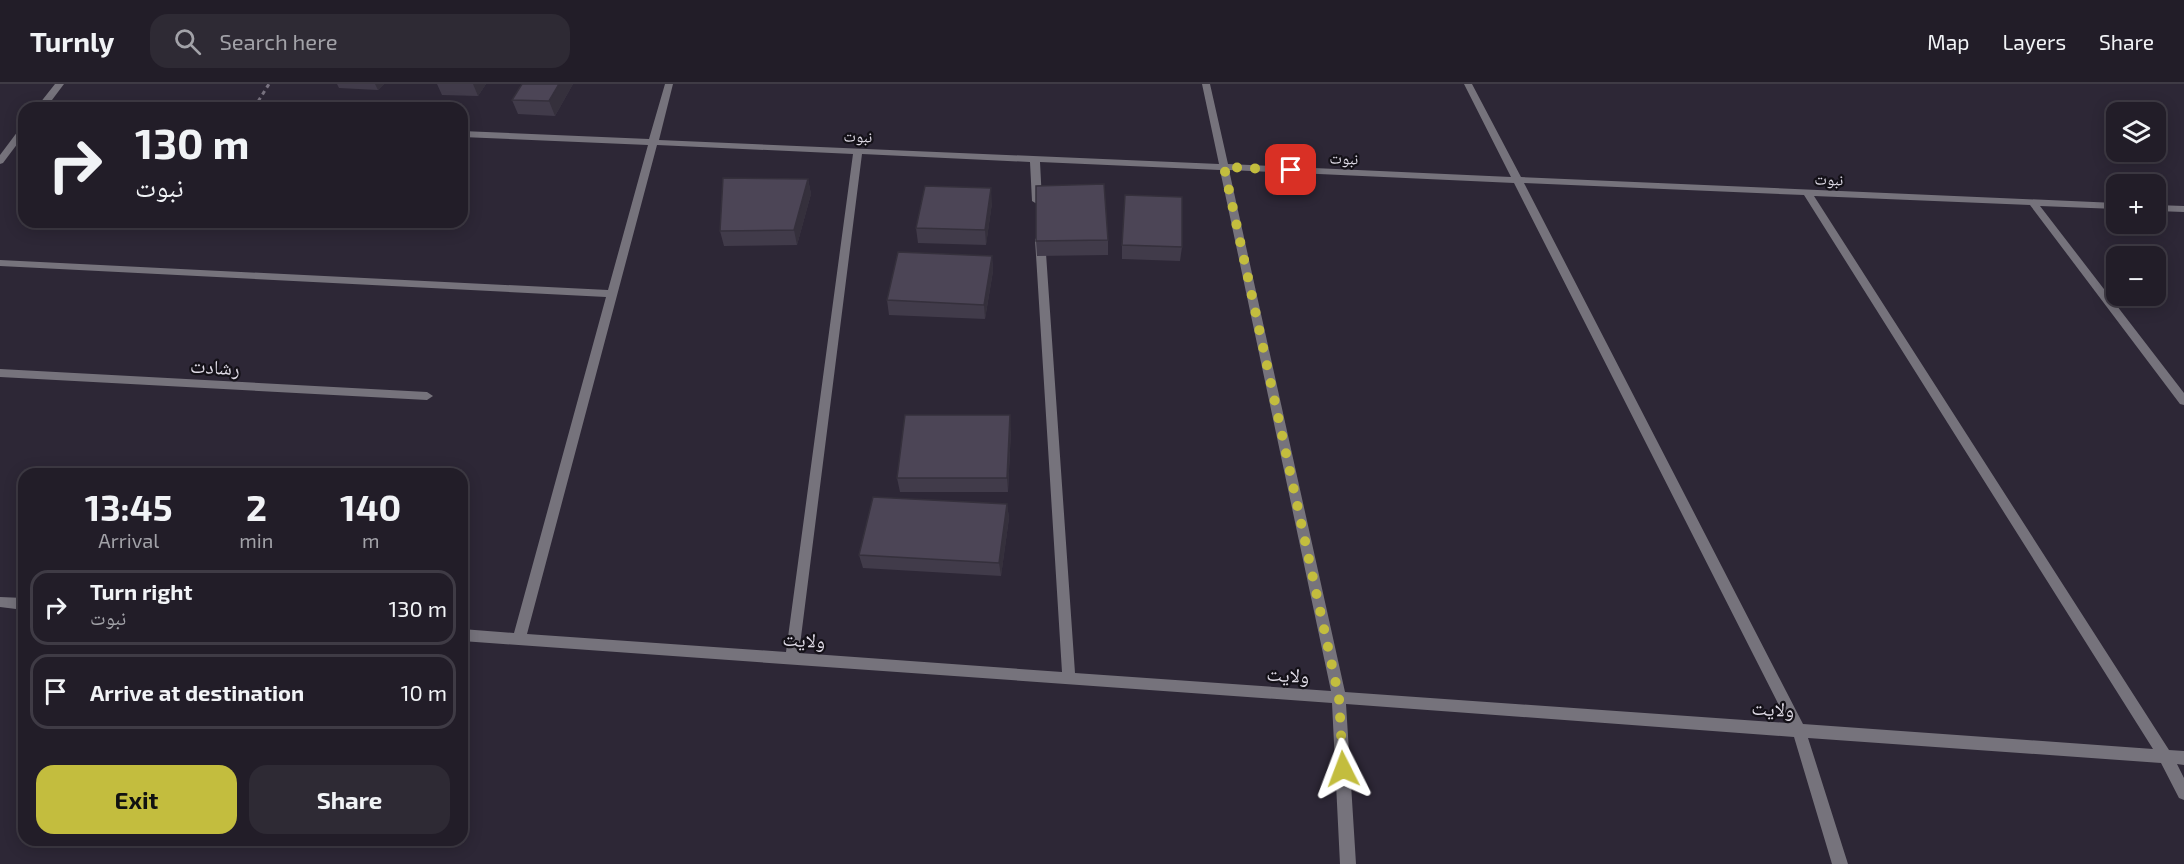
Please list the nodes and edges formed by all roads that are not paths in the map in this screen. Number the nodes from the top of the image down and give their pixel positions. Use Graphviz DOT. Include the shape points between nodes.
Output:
graph roads {
  1 [pos="60,84"];
  2 [pos="669,84"];
  3 [pos="1206,84"];
  4 [pos="1468,84"];
  5 [pos="46,102"];
  6 [pos="468,134"];
  7 [pos="18,137"];
  8 [pos="653,143"];
  9 [pos="858,151"];
  10 [pos="1035,159"];
  11 [pos="0,161"];
  12 [pos="1224,167"];
  13 [pos="1515,180"];
  14 [pos="1807,193"];
  15 [pos="2033,202"];
  16 [pos="2106,206"];
  17 [pos="2166,208"];
  18 [pos="2184,209"];
  19 [pos="0,263"];
  20 [pos="611,294"];
  21 [pos="0,374"];
  22 [pos="427,396"];
  23 [pos="2184,401"];
  24 [pos="0,602"];
  25 [pos="18,604"];
  26 [pos="468,635"];
  27 [pos="519,639"];
  28 [pos="792,658"];
  29 [pos="1069,678"];
  30 [pos="1339,698"];
  31 [pos="1799,730"];
  32 [pos="2165,756"];
  33 [pos="2184,758"];
  34 [pos="2184,793"];
  35 [pos="1348,864"];
  36 [pos="1840,864"];
  1 -- 5 [label="street"];
  2 -- 8 [label="street"];
  3 -- 12 [label="street"];
  4 -- 13 [label="street"];
  6 -- 8 [label="street, نبوت"];
  7 -- 11 [label="street"];
  8 -- 9 [label="street, نبوت"];
  8 -- 20 [label="street"];
  9 -- 10 [label="street, نبوت"];
  9 -- 28 [label="street"];
  10 -- 12 [label="street, نبوت"];
  10 -- 29 [label="street"];
  12 -- 13 [label="street, نبوت"];
  12 -- 30 [label="street"];
  13 -- 14 [label="street, نبوت"];
  13 -- 31 [label="street"];
  14 -- 15 [label="street, نبوت"];
  14 -- 32 [label="street"];
  15 -- 16 [label="street, نبوت"];
  15 -- 23 [label="street"];
  17 -- 18 [label="street"];
  19 -- 20 [label="street"];
  20 -- 27 [label="street"];
  21 -- 22 [label="street, رشادت"];
  24 -- 25 [label="street"];
  26 -- 27 [label="street, ولایت"];
  27 -- 28 [label="street, ولایت"];
  28 -- 29 [label="street, ولایت"];
  29 -- 30 [label="street, ولایت"];
  30 -- 31 [label="street, ولایت"];
  30 -- 35 [label="street"];
  31 -- 32 [label="street, ولایت"];
  31 -- 36 [label="street"];
  32 -- 33 [label="street, ولایت"];
  32 -- 34 [label="street"];
}
